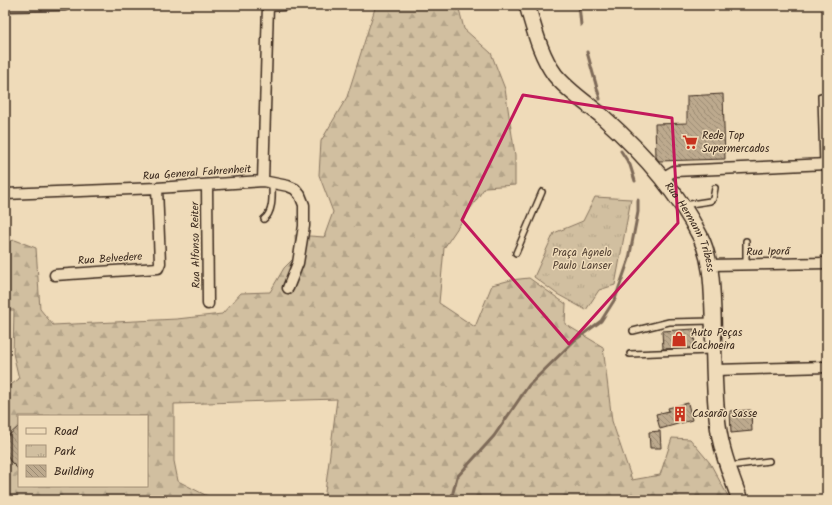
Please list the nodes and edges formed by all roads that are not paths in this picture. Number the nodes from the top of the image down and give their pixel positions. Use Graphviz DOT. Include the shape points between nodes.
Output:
graph roads {
  1 [pos="65,5"];
  2 [pos="285,5"];
  3 [pos="528,5"];
  4 [pos="5,6"];
  5 [pos="268,6"];
  6 [pos="821,96"];
  7 [pos="825,164"];
  8 [pos="662,178"];
  9 [pos="268,181"];
  10 [pos="207,185"];
  11 [pos="157,188"];
  12 [pos="715,188"];
  13 [pos="542,192"];
  14 [pos="5,194"];
  15 [pos="681,205"];
  16 [pos="264,219"];
  17 [pos="746,241"];
  18 [pos="516,253"];
  19 [pos="827,263"];
  20 [pos="710,265"];
  21 [pos="746,265"];
  22 [pos="55,275"];
  23 [pos="288,288"];
  24 [pos="208,304"];
  25 [pos="713,321"];
  26 [pos="633,331"];
  27 [pos="714,351"];
  28 [pos="630,354"];
  29 [pos="827,367"];
  30 [pos="715,370"];
  31 [pos="769,461"];
  32 [pos="728,467"];
  33 [pos="740,500"];
  1 -- 4 [label="street"];
  2 -- 5 [label="street"];
  3 -- 8 [label="main road, Rua Hermann Tribess" via="543,53 555,74 619,131"];
  5 -- 9 [label="street, Rua General Fahrenheit"];
  6 -- 7 [label="lane"];
  7 -- 8 [label="street" via="674,170"];
  8 -- 15 [label="main road, Rua Hermann Tribess"];
  9 -- 10 [label="street, Rua General Fahrenheit"];
  9 -- 16 [label="lane" via="270,208"];
  9 -- 23 [label="street" via="295,189 304,205 302,244"];
  10 -- 11 [label="street, Rua General Fahrenheit"];
  10 -- 24 [label="street, Rua Alfonso Reiter"];
  11 -- 14 [label="street, Rua General Fahrenheit"];
  11 -- 22 [label="street, Rua Belvedere" via="160,264 158,268"];
  12 -- 15 [label="lane" via="713,199 710,201"];
  13 -- 18 [label="lane"];
  15 -- 20 [label="main road, Rua Hermann Tribess" via="700,237"];
  17 -- 21 [label="lane"];
  19 -- 21 [label="street, Rua Iporã"];
  20 -- 21 [label="street, Rua Iporã"];
  20 -- 25 [label="main road, Rua Hermann Tribess"];
  25 -- 26 [label="lane" via="669,322"];
  25 -- 27 [label="main road, Rua Hermann Tribess"];
  27 -- 28 [label="lane"];
  27 -- 30 [label="main road, Rua Hermann Tribess"];
  29 -- 30 [label="street"];
  30 -- 32 [label="main road, Rua Hermann Tribess" via="717,424"];
  31 -- 32 [label="lane"];
  32 -- 33 [label="main road, Rua Hermann Tribess"];
}
